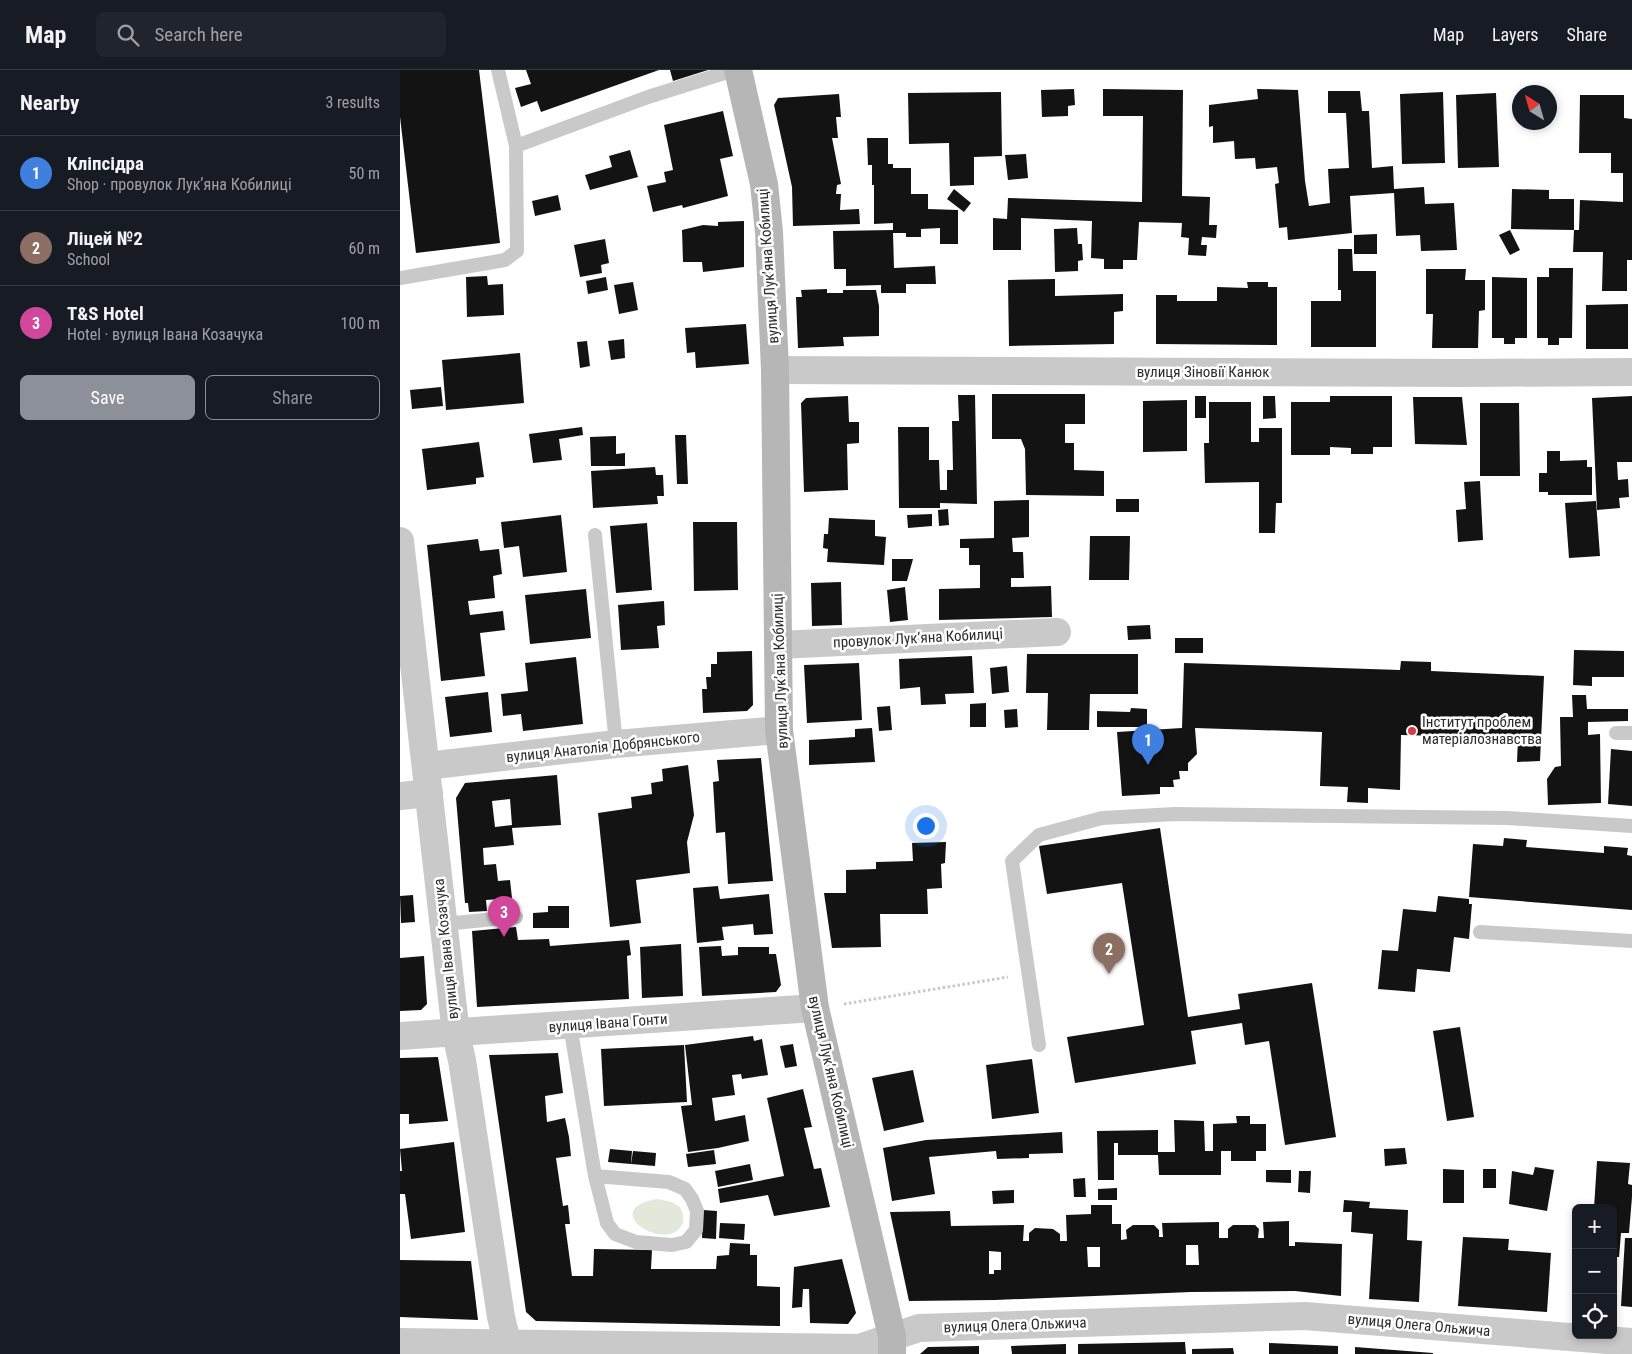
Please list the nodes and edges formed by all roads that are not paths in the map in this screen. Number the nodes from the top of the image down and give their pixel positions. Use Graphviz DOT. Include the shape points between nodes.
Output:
graph roads {
  1 [pos="498,70"];
  2 [pos="736,70"];
  3 [pos="516,146"];
  4 [pos="400,278"];
  5 [pos="774,370"];
  6 [pos="1632,372"];
  7 [pos="596,535"];
  8 [pos="400,541"];
  9 [pos="1057,632"];
  10 [pos="778,644"];
  11 [pos="779,730"];
  12 [pos="1616,733"];
  13 [pos="1632,733"];
  14 [pos="616,744"];
  15 [pos="426,766"];
  16 [pos="429,793"];
  17 [pos="400,796"];
  18 [pos="1632,826"];
  19 [pos="516,918"];
  20 [pos="444,924"];
  21 [pos="1480,932"];
  22 [pos="1632,941"];
  23 [pos="827,1007"];
  24 [pos="570,1026"];
  25 [pos="456,1034"];
  26 [pos="400,1036"];
  27 [pos="1039,1045"];
  28 [pos="595,1176"];
  29 [pos="400,1342"];
  30 [pos="1632,1342"];
  31 [pos="892,1345"];
  32 [pos="509,1349"];
  1 -- 3 [label="lane"];
  2 -- 3 [label="lane" via="648,97"];
  2 -- 5 [label="street, вулиця Лукʼяна Кобилиці" via="764,184"];
  3 -- 4 [label="lane" via="517,251 505,260"];
  5 -- 6 [label="street, вулиця Зіновії Канюк"];
  5 -- 10 [label="street, вулиця Лукʼяна Кобилиці"];
  7 -- 14 [label="lane"];
  8 -- 15 [label="street, вулиця Івана Козачука"];
  9 -- 10 [label="street, провулок Лукʼяна Кобилиці"];
  10 -- 11 [label="street, вулиця Лукʼяна Кобилиці"];
  11 -- 14 [label="street, вулиця Анатолія Добрянського"];
  11 -- 23 [label="street, вулиця Лукʼяна Кобилиці"];
  12 -- 13 [label="lane"];
  14 -- 15 [label="street, вулиця Анатолія Добрянського"];
  15 -- 16 [label="street, вулиця Івана Козачука"];
  16 -- 17 [label="street"];
  16 -- 20 [label="street, вулиця Івана Козачука"];
  18 -- 27 [label="lane" via="1507,818 1175,814 1102,818 1039,835 1012,861"];
  19 -- 20 [label="lane"];
  20 -- 25 [label="street, вулиця Івана Козачука"];
  21 -- 22 [label="lane"];
  23 -- 24 [label="street, вулиця Івана Гонти"];
  23 -- 31 [label="street, вулиця Лукʼяна Кобилиці"];
  24 -- 25 [label="street, вулиця Івана Гонти"];
  24 -- 28 [label="lane"];
  25 -- 26 [label="street, вулиця Івана Гонти"];
  25 -- 32 [label="street, вулиця Івана Козачука" via="501,1318"];
  28 -- 28 [label="lane" via="607,1223 615,1234 636,1242 672,1245 686,1242 696,1230 697,1211 685,1189 669,1182"];
  29 -- 32 [label="street, вулиця Олега Ольжича"];
  30 -- 31 [label="street, вулиця Олега Ольжича" via="1305,1316 920,1328"];
  31 -- 32 [label="street, вулиця Олега Ольжича" via="859,1348"];
}
